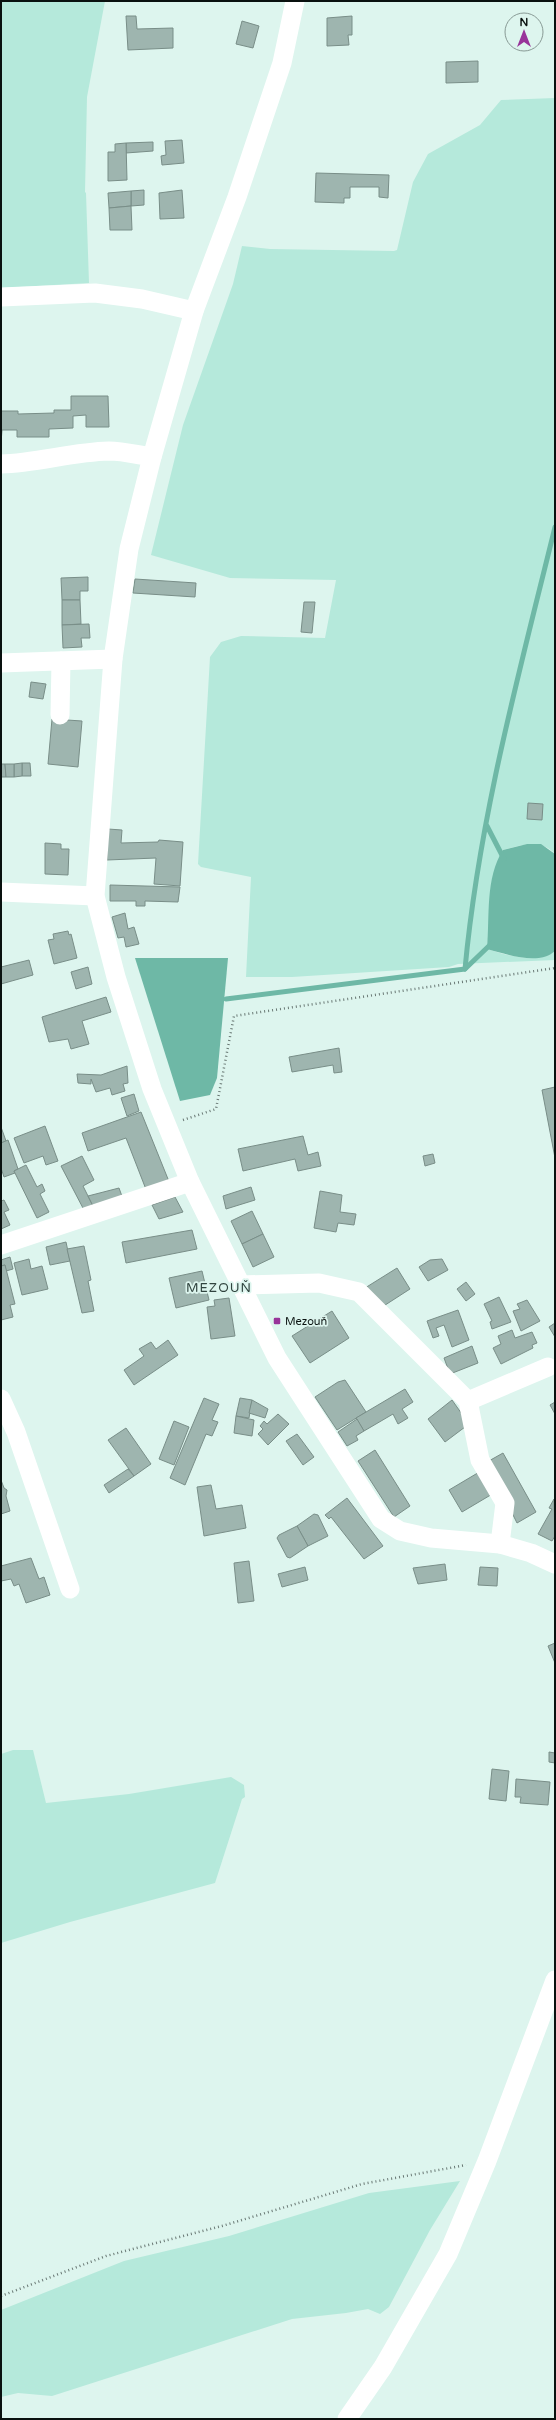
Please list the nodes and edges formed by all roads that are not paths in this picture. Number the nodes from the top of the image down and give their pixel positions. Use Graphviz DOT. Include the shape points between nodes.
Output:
graph roads {
  1 [pos="296,1"];
  2 [pos="1,297"];
  3 [pos="194,311"];
  4 [pos="152,457"];
  5 [pos="1,464"];
  6 [pos="113,659"];
  7 [pos="61,661"];
  8 [pos="1,663"];
  9 [pos="60,715"];
  10 [pos="1,892"];
  11 [pos="95,896"];
  12 [pos="190,1182"];
  13 [pos="1,1245"];
  14 [pos="240,1285"];
  15 [pos="548,1367"];
  16 [pos="1,1399"];
  17 [pos="468,1401"];
  18 [pos="500,1544"];
  19 [pos="555,1564"];
  20 [pos="70,1589"];
  21 [pos="555,1980"];
  22 [pos="347,2419"];
  1 -- 3 [label="street" via="282,63 237,197"];
  2 -- 3 [label="street" via="95,293 142,299"];
  3 -- 4 [label="street"];
  4 -- 5 [label="street" via="111,451"];
  4 -- 6 [label="street" via="130,549"];
  6 -- 7 [label="street"];
  6 -- 11 [label="street"];
  7 -- 8 [label="street"];
  7 -- 9 [label="street"];
  10 -- 11 [label="street"];
  11 -- 12 [label="street" via="116,977 152,1089"];
  12 -- 13 [label="street"];
  12 -- 14 [label="street"];
  14 -- 17 [label="street" via="319,1283 359,1292"];
  14 -- 18 [label="street" via="277,1358 381,1519 400,1531 431,1538"];
  15 -- 17 [label="street"];
  16 -- 20 [label="street" via="16,1432"];
  17 -- 18 [label="street" via="480,1460 505,1503"];
  18 -- 19 [label="street" via="531,1553"];
  21 -- 22 [label="street" via="487,2161 448,2254 383,2366"];
}
